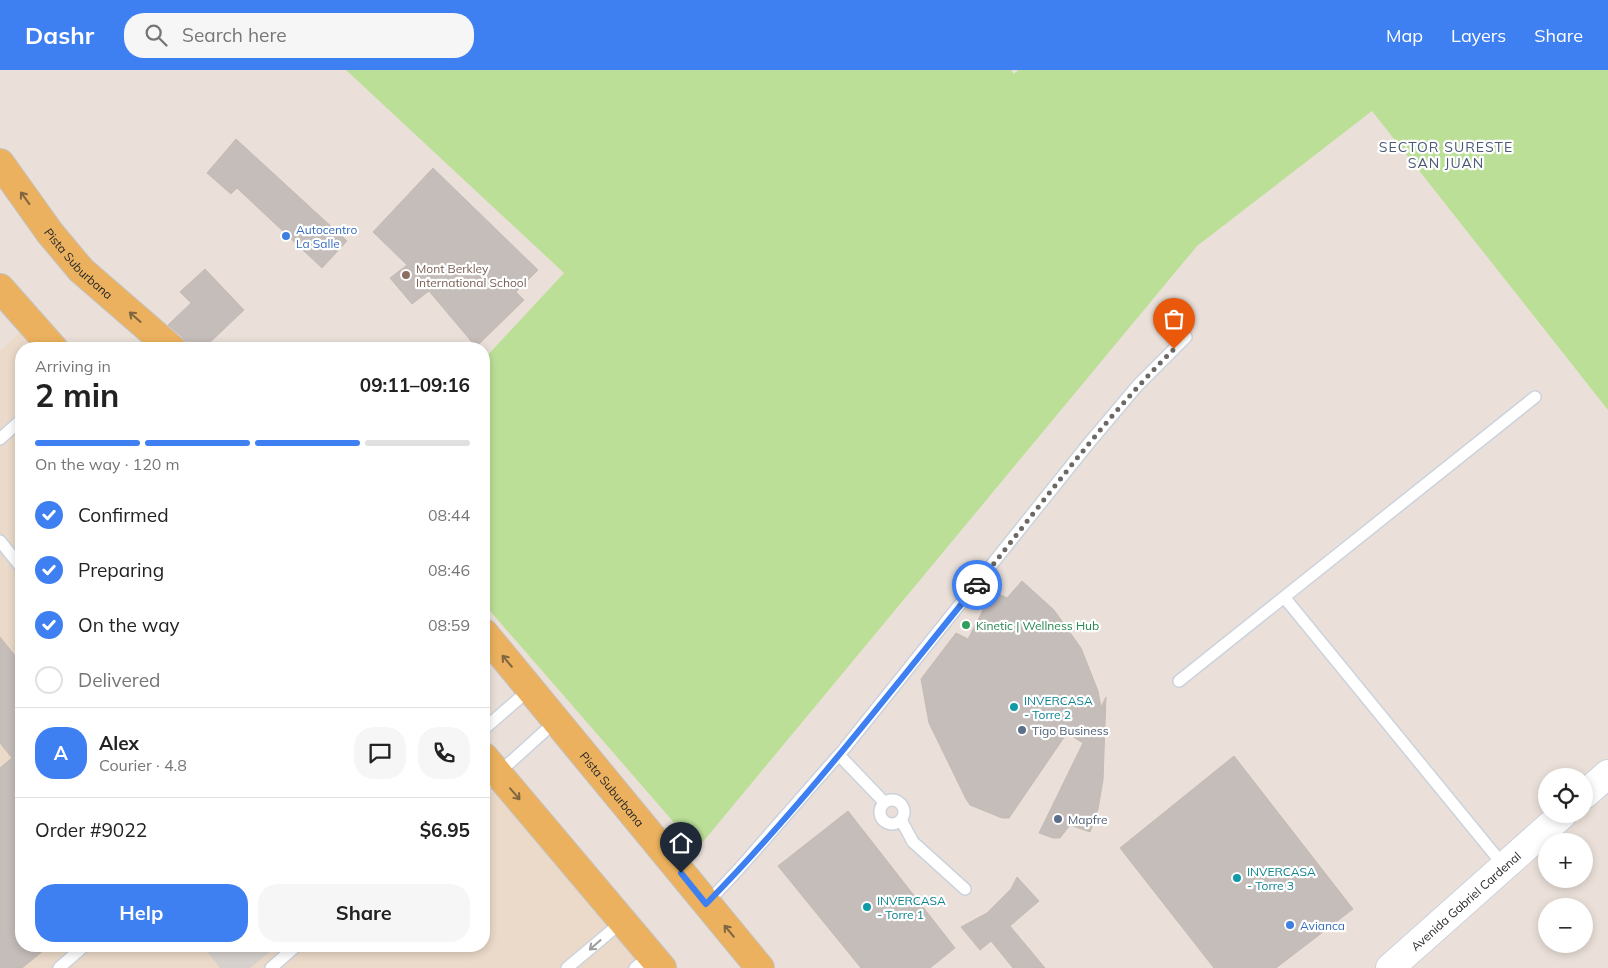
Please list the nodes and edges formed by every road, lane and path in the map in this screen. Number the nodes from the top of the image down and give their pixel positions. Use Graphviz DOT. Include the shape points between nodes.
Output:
graph roads {
  1 [pos="0,164"];
  2 [pos="0,288"];
  3 [pos="1186,337"];
  4 [pos="48,342"];
  5 [pos="164,342"];
  6 [pos="1535,397"];
  7 [pos="15,425"];
  8 [pos="0,439"];
  9 [pos="0,541"];
  10 [pos="15,560"];
  11 [pos="1284,597"];
  12 [pos="490,640"];
  13 [pos="1179,681"];
  14 [pos="530,689"];
  15 [pos="556,721"];
  16 [pos="490,724"];
  17 [pos="839,755"];
  18 [pos="490,770"];
  19 [pos="490,774"];
  20 [pos="1608,774"];
  21 [pos="1593,787"];
  22 [pos="884,802"];
  23 [pos="901,820"];
  24 [pos="1553,823"];
  25 [pos="1504,866"];
  26 [pos="964,889"];
  27 [pos="706,904"];
  28 [pos="623,922"];
  29 [pos="77,952"];
  30 [pos="289,952"];
  31 [pos="650,964"];
  32 [pos="59,968"];
  33 [pos="271,968"];
  34 [pos="568,968"];
  35 [pos="760,968"];
  36 [pos="1390,968"];
  5 -- 1 [label="main road, Pista Suburbana, one-way" via="81,270"];
  2 -- 4 [label="main road"];
  3 -- 17 [label="lane" via="1138,385 1089,443"];
  6 -- 11 [label="lane"];
  7 -- 8 [label="lane"];
  9 -- 10 [label="lane"];
  11 -- 13 [label="lane"];
  11 -- 25 [label="lane"];
  14 -- 12 [label="main road, Pista Suburbana, one-way"];
  14 -- 15 [label="main road, Pista Suburbana"];
  14 -- 16 [label="lane"];
  15 -- 18 [label="lane"];
  15 -- 27 [label="main road, Pista Suburbana"];
  17 -- 22 [label="lane"];
  17 -- 27 [label="lane"];
  19 -- 28 [label="main road, one-way"];
  20 -- 21 [label="street"];
  22 -- 23 [label="lane" via="900,802 904,809"];
  22 -- 23 [label="lane" via="880,813 884,820 894,824"];
  23 -- 26 [label="lane" via="913,842"];
  24 -- 25 [label="street, Avenida Gabriel Cardenal"];
  25 -- 36 [label="street, Avenida Gabriel Cardenal"];
  35 -- 27 [label="main road, Pista Suburbana, one-way"];
  28 -- 31 [label="main road"];
  28 -- 34 [label="lane, one-way"];
  29 -- 32 [label="lane"];
  30 -- 33 [label="lane"];
}
